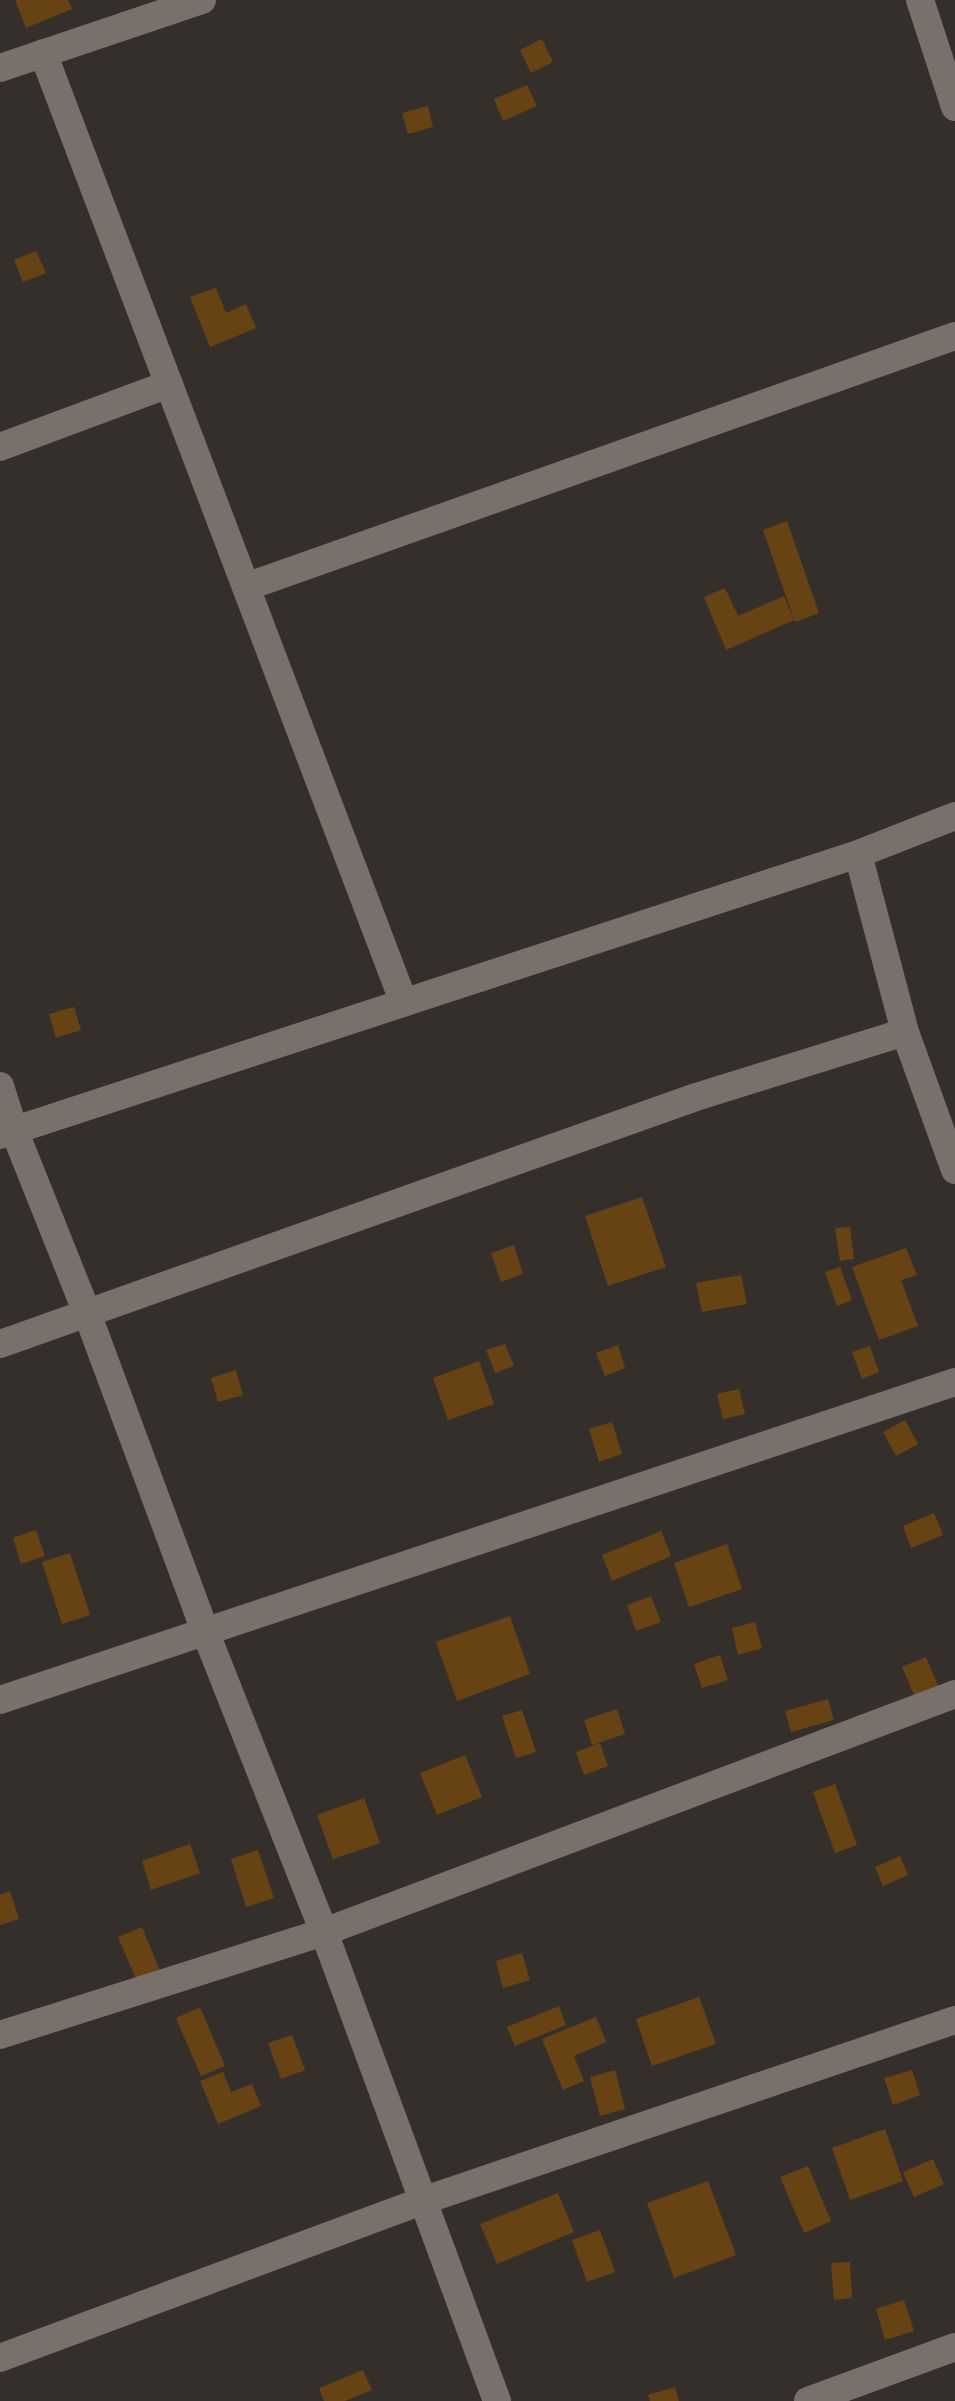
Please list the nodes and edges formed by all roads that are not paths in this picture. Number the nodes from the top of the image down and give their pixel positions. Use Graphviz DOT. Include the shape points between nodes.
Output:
graph roads {
  1 [pos="202,0"];
  2 [pos="920,0"];
  3 [pos="43,53"];
  4 [pos="0,68"];
  5 [pos="955,107"];
  6 [pos="955,336"];
  7 [pos="170,384"];
  8 [pos="0,447"];
  9 [pos="246,587"];
  10 [pos="955,816"];
  11 [pos="858,854"];
  12 [pos="404,1003"];
  13 [pos="905,1032"];
  14 [pos="0,1086"];
  15 [pos="7,1132"];
  16 [pos="955,1170"];
  17 [pos="87,1314"];
  18 [pos="0,1344"];
  19 [pos="955,1382"];
  20 [pos="205,1632"];
  21 [pos="955,1694"];
  22 [pos="0,1700"];
  23 [pos="324,1932"];
  24 [pos="955,2020"];
  25 [pos="0,2034"];
  26 [pos="422,2201"];
  27 [pos="955,2347"];
  28 [pos="0,2358"];
  29 [pos="498,2401"];
  30 [pos="808,2401"];
  1 -- 3 [label="street"];
  2 -- 5 [label="street"];
  3 -- 4 [label="street"];
  3 -- 7 [label="street"];
  6 -- 9 [label="street"];
  7 -- 8 [label="street"];
  7 -- 9 [label="street"];
  9 -- 12 [label="street"];
  10 -- 11 [label="street"];
  11 -- 12 [label="street"];
  11 -- 13 [label="street"];
  12 -- 15 [label="street"];
  13 -- 16 [label="street"];
  13 -- 17 [label="street" via="696,1097"];
  14 -- 15 [label="street"];
  15 -- 17 [label="street"];
  17 -- 18 [label="street"];
  17 -- 20 [label="street"];
  19 -- 20 [label="street"];
  20 -- 22 [label="street"];
  20 -- 23 [label="street"];
  21 -- 23 [label="street"];
  23 -- 25 [label="street"];
  23 -- 26 [label="street"];
  24 -- 26 [label="street"];
  26 -- 28 [label="street"];
  26 -- 29 [label="street"];
  27 -- 30 [label="street"];
}
